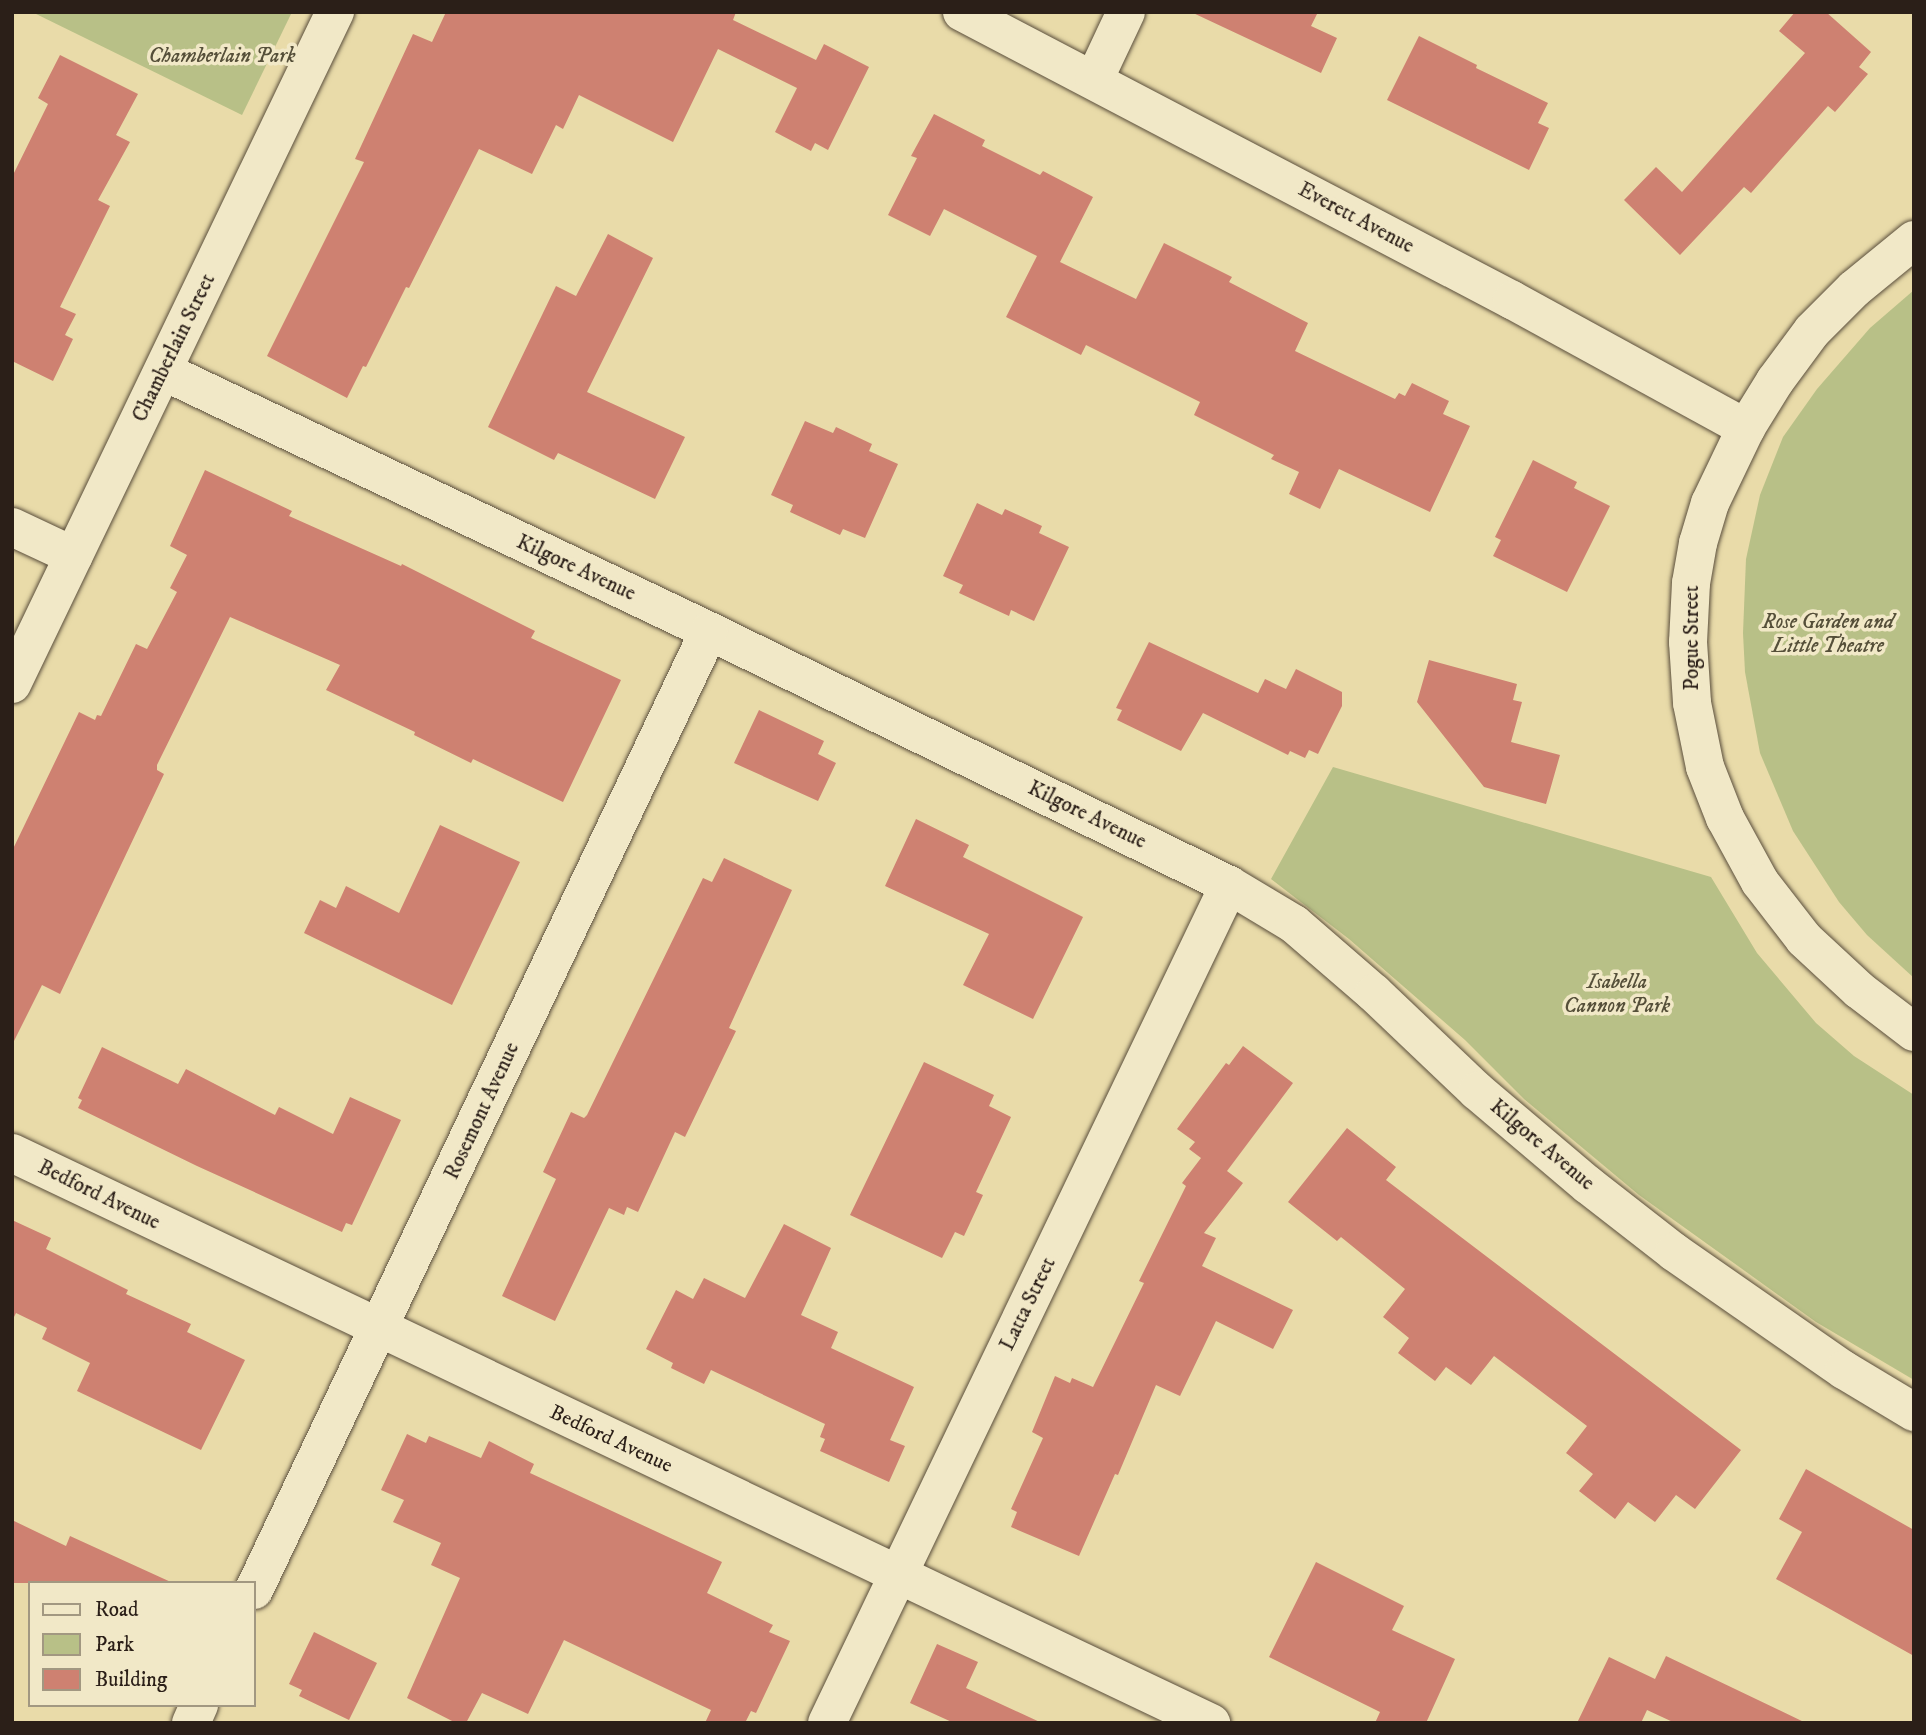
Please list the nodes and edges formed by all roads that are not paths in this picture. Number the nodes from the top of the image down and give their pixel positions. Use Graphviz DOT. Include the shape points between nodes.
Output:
graph roads {
  1 [pos="335,12"];
  2 [pos="962,12"];
  3 [pos="1126,12"];
  4 [pos="1094,80"];
  5 [pos="1914,240"];
  6 [pos="163,371"];
  7 [pos="1746,428"];
  8 [pos="12,527"];
  9 [pos="74,556"];
  10 [pos="709,631"];
  11 [pos="12,684"];
  12 [pos="1229,885"];
  13 [pos="1914,1032"];
  14 [pos="12,1153"];
  15 [pos="378,1329"];
  16 [pos="1914,1412"];
  17 [pos="897,1574"];
  18 [pos="256,1586"];
  19 [pos="198,1707"];
  20 [pos="191,1723"];
  21 [pos="827,1723"];
  22 [pos="1211,1723"];
  1 -- 6 [label="street, Chamberlain Street"];
  2 -- 4 [label="street, Everett Avenue"];
  3 -- 4 [label="street"];
  4 -- 7 [label="street, Everett Avenue"];
  5 -- 7 [label="street, Pogue Street" via="1812,331"];
  6 -- 9 [label="street, Chamberlain Street"];
  6 -- 10 [label="street, Kilgore Avenue"];
  7 -- 13 [label="street, Pogue Street" via="1710,503 1691,583 1692,703 1705,766 1725,818 1760,882 1804,939"];
  8 -- 9 [label="street"];
  9 -- 11 [label="street, Chamberlain Street"];
  10 -- 12 [label="street, Kilgore Avenue"];
  10 -- 15 [label="street, Rosemont Avenue"];
  12 -- 16 [label="street, Kilgore Avenue" via="1294,924 1477,1090 1663,1244 1799,1340"];
  12 -- 17 [label="street, Latta Street"];
  14 -- 15 [label="street, Bedford Avenue"];
  15 -- 17 [label="street, Bedford Avenue"];
  15 -- 18 [label="street, Rosemont Avenue"];
  17 -- 21 [label="street, Latta Street"];
  17 -- 22 [label="street, Bedford Avenue"];
  19 -- 20 [label="street"];
}
